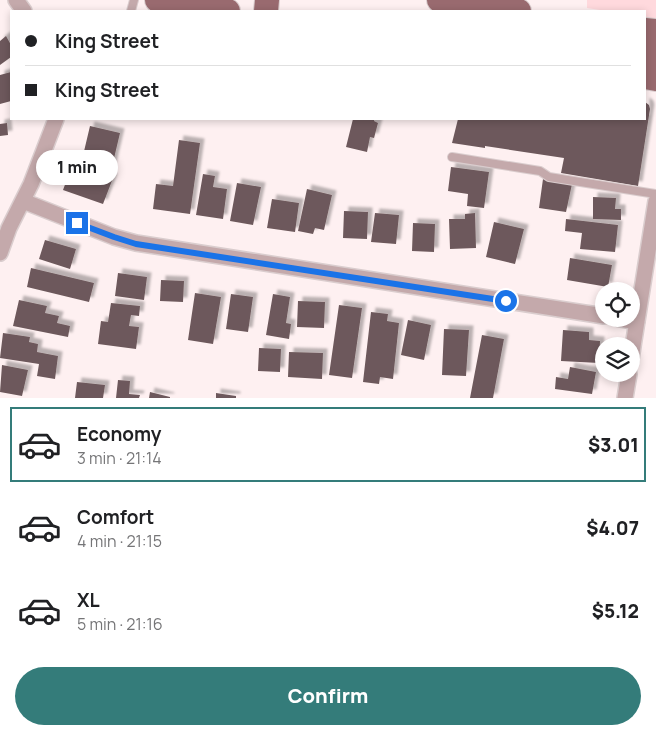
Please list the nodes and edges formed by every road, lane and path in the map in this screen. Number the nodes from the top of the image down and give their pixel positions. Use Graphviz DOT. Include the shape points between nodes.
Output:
graph roads {
  1 [pos="157,0"];
  2 [pos="439,0"];
  3 [pos="488,6"];
  4 [pos="222,10"];
  5 [pos="514,10"];
  6 [pos="56,120"];
  7 [pos="452,157"];
  8 [pos="656,194"];
  9 [pos="23,201"];
  10 [pos="656,201"];
  11 [pos="0,253"];
  12 [pos="640,303"];
  13 [pos="595,315"];
  14 [pos="628,382"];
  15 [pos="625,398"];
  1 -- 4 [label="main road"];
  2 -- 3 [label="main road"];
  3 -- 5 [label="main road"];
  6 -- 9 [label="street"];
  7 -- 8 [label="lane"];
  9 -- 11 [label="street" via="8,228"];
  9 -- 13 [label="street" via="136,244"];
  10 -- 12 [label="street"];
  14 -- 15 [label="street"];
}
